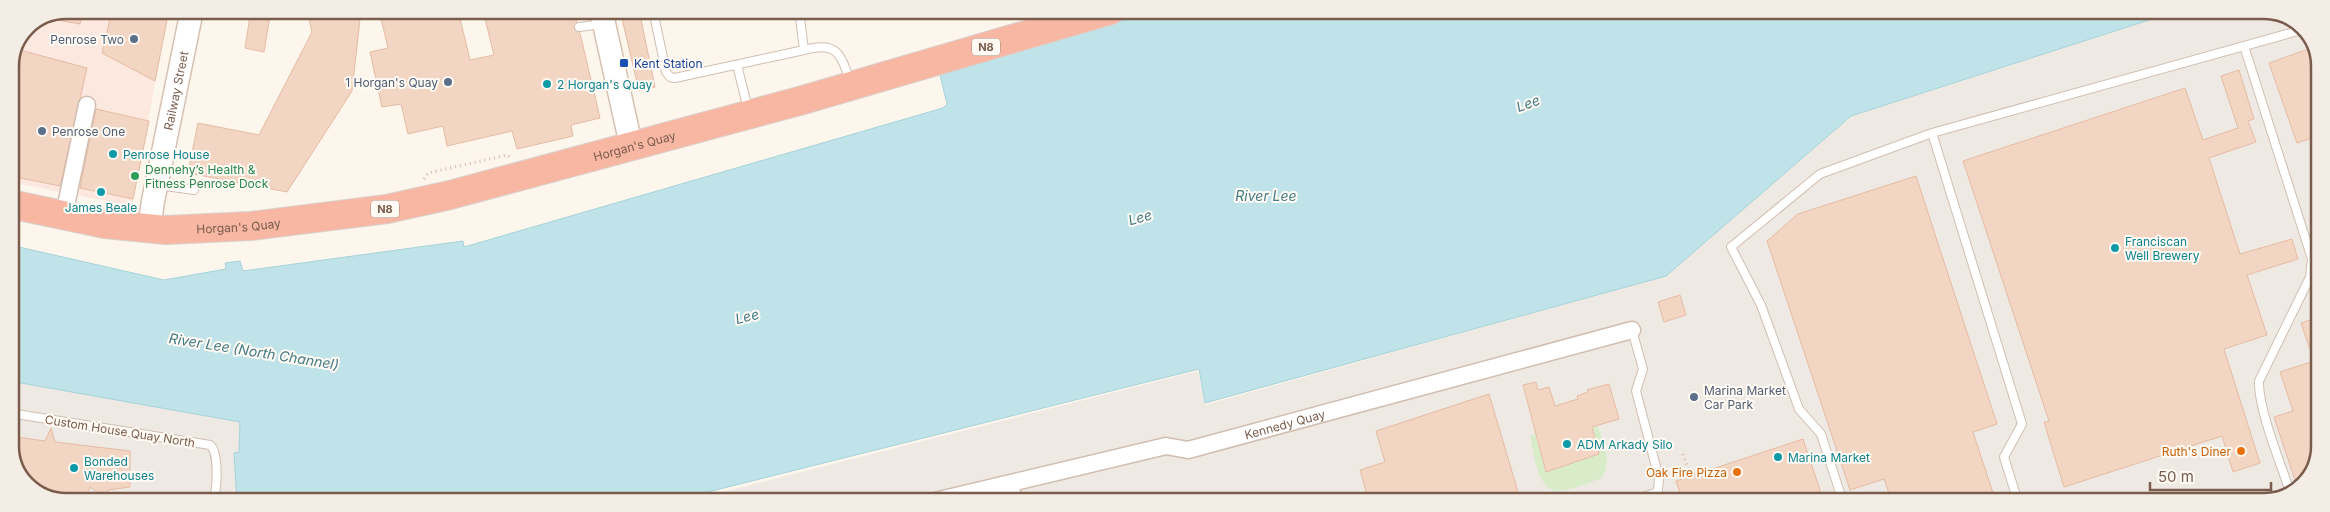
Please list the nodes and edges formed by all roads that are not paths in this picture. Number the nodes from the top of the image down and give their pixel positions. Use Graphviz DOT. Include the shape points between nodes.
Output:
graph roads {
  1 [pos="190,19"];
  2 [pos="598,19"];
  3 [pos="602,19"];
  4 [pos="655,19"];
  5 [pos="800,19"];
  6 [pos="1080,19"];
  7 [pos="579,28"];
  8 [pos="2296,32"];
  9 [pos="2244,46"];
  10 [pos="804,50"];
  11 [pos="737,65"];
  12 [pos="851,86"];
  13 [pos="87,105"];
  14 [pos="749,114"];
  15 [pos="1932,133"];
  16 [pos="631,145"];
  17 [pos="156,185"];
  18 [pos="194,190"];
  19 [pos="19,206"];
  20 [pos="64,215"];
  21 [pos="149,230"];
  22 [pos="2311,256"];
  23 [pos="2311,268"];
  24 [pos="1632,330"];
  25 [pos="19,414"];
  26 [pos="1010,484"];
  27 [pos="2288,486"];
  28 [pos="214,493"];
  29 [pos="970,493"];
  30 [pos="1012,493"];
  31 [pos="1655,493"];
  32 [pos="1840,493"];
  33 [pos="2015,493"];
  1 -- 17 [label="street, Railway Street"];
  2 -- 7 [label="lane"];
  3 -- 16 [label="street"];
  4 -- 11 [label="lane" via="666,72 670,77"];
  5 -- 10 [label="lane"];
  6 -- 12 [label="highway, Horgan's Quay / N8"];
  8 -- 9 [label="lane"];
  9 -- 15 [label="lane"];
  9 -- 22 [label="lane"];
  10 -- 11 [label="lane"];
  10 -- 12 [label="lane" via="820,46 834,50"];
  11 -- 14 [label="lane"];
  12 -- 14 [label="highway, Horgan's Quay / N8"];
  13 -- 20 [label="street"];
  14 -- 16 [label="highway, Horgan's Quay / N8"];
  15 -- 32 [label="lane" via="1820,174 1730,247 1761,305 1799,408 1821,434"];
  15 -- 33 [label="lane" via="2022,424 2004,457"];
  16 -- 21 [label="highway, Horgan's Quay / N8" via="387,209 251,226"];
  17 -- 18 [label="lane"];
  17 -- 21 [label="street, Railway Street"];
  19 -- 20 [label="highway, N8"];
  20 -- 21 [label="highway, N8"];
  23 -- 27 [label="lane" via="2310,277 2259,382"];
  24 -- 26 [label="street, Kennedy Quay" via="1188,450 1166,446"];
  24 -- 31 [label="lane" via="1643,369 1636,391 1659,478"];
  25 -- 28 [label="lane, Custom House Quay North" via="210,445 216,455"];
  26 -- 29 [label="street, Kennedy Quay"];
  26 -- 30 [label="street"];
}
